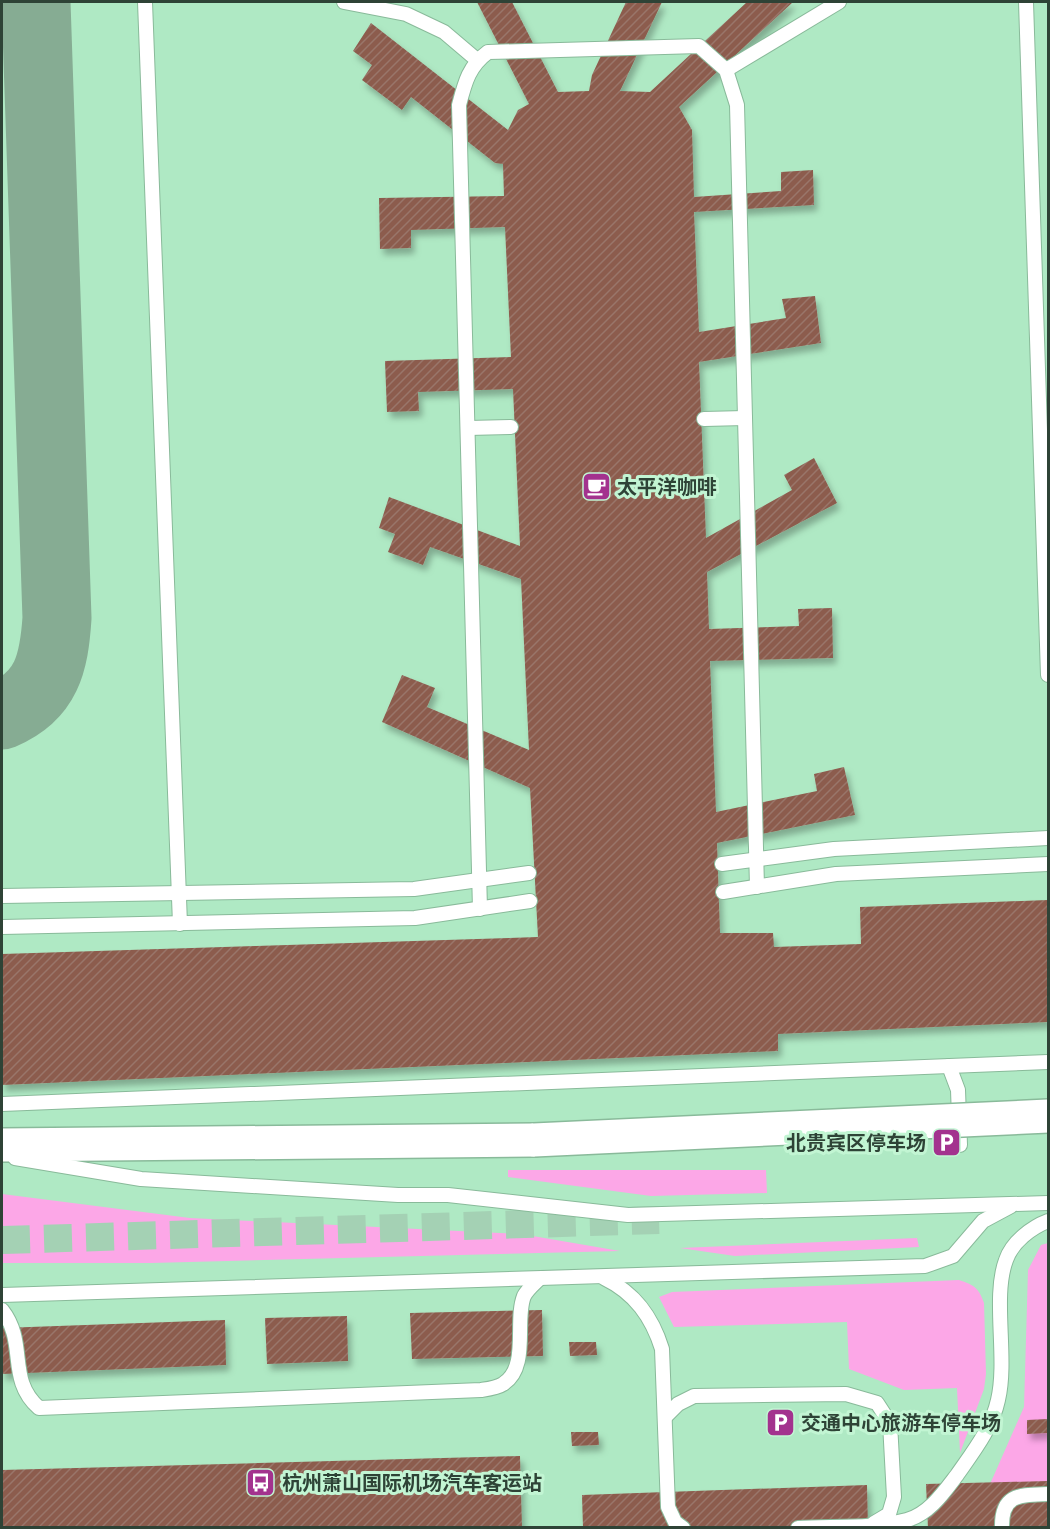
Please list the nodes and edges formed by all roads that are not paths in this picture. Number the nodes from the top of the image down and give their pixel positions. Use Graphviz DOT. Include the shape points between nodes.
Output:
graph roads {
  1 [pos="146,2"];
  2 [pos="344,2"];
  3 [pos="839,2"];
  4 [pos="1026,2"];
  5 [pos="477,60"];
  6 [pos="726,70"];
  7 [pos="745,418"];
  8 [pos="704,419"];
  9 [pos="511,427"];
  10 [pos="468,428"];
  11 [pos="1048,675"];
  12 [pos="1048,838"];
  13 [pos="756,859"];
  14 [pos="722,864"];
  15 [pos="1048,864"];
  16 [pos="529,873"];
  17 [pos="480,881"];
  18 [pos="757,887"];
  19 [pos="723,892"];
  20 [pos="180,894"];
  21 [pos="2,896"];
  22 [pos="530,901"];
  23 [pos="480,909"];
  24 [pos="180,924"];
  25 [pos="2,927"];
  26 [pos="1048,1062"];
  27 [pos="949,1066"];
  28 [pos="2,1104"];
  29 [pos="1048,1116"];
  30 [pos="2,1144"];
  31 [pos="960,1145"];
  32 [pos="2,1156"];
  33 [pos="1048,1203"];
  34 [pos="1013,1204"];
  35 [pos="1048,1221"];
  36 [pos="602,1276"];
  37 [pos="539,1279"];
  38 [pos="2,1295"];
  39 [pos="2,1311"];
  40 [pos="665,1417"];
  41 [pos="1048,1494"];
  42 [pos="871,1525"];
  43 [pos="683,1527"];
  44 [pos="798,1527"];
  45 [pos="1002,1527"];
  1 -- 20 [label="lane"];
  2 -- 5 [label="lane" via="406,14 444,32"];
  3 -- 6 [label="lane"];
  4 -- 11 [label="lane"];
  5 -- 6 [label="lane" via="488,51 699,46"];
  5 -- 10 [label="lane" via="468,73 459,105"];
  6 -- 7 [label="lane" via="737,105"];
  7 -- 8 [label="lane"];
  7 -- 13 [label="lane"];
  9 -- 10 [label="lane"];
  10 -- 17 [label="lane"];
  12 -- 13 [label="lane" via="834,849"];
  13 -- 14 [label="lane"];
  13 -- 18 [label="lane"];
  15 -- 18 [label="lane" via="836,874"];
  16 -- 17 [label="lane"];
  17 -- 20 [label="lane" via="414,889"];
  17 -- 23 [label="lane"];
  18 -- 19 [label="lane"];
  20 -- 21 [label="lane"];
  20 -- 24 [label="lane"];
  22 -- 23 [label="lane"];
  23 -- 24 [label="lane" via="415,918"];
  24 -- 25 [label="lane"];
  26 -- 27 [label="lane"];
  27 -- 28 [label="lane"];
  27 -- 31 [label="lane" via="958,1090"];
  29 -- 30 [label="main road, bridge" via="534,1140"];
  32 -- 34 [label="lane" via="141,1179 448,1195 628,1215"];
  33 -- 34 [label="lane"];
  34 -- 36 [label="lane" via="983,1221 953,1256 925,1266"];
  35 -- 42 [label="lane" via="1018,1240 1006,1260 1001,1293 1002,1373 991,1423 939,1500 909,1520"];
  36 -- 37 [label="lane"];
  36 -- 40 [label="lane" via="632,1294 656,1331 662,1349"];
  37 -- 38 [label="lane"];
  37 -- 39 [label="lane" via="525,1294 518,1359 512,1375 503,1384 481,1390 39,1408 26,1396 16,1342 10,1321"];
  40 -- 42 [label="lane" via="694,1396 846,1394 877,1403 890,1423 894,1497 889,1514"];
  40 -- 43 [label="lane" via="668,1507 675,1522"];
  41 -- 45 [label="lane" via="1011,1499 1004,1507"];
  42 -- 44 [label="lane"];
}
